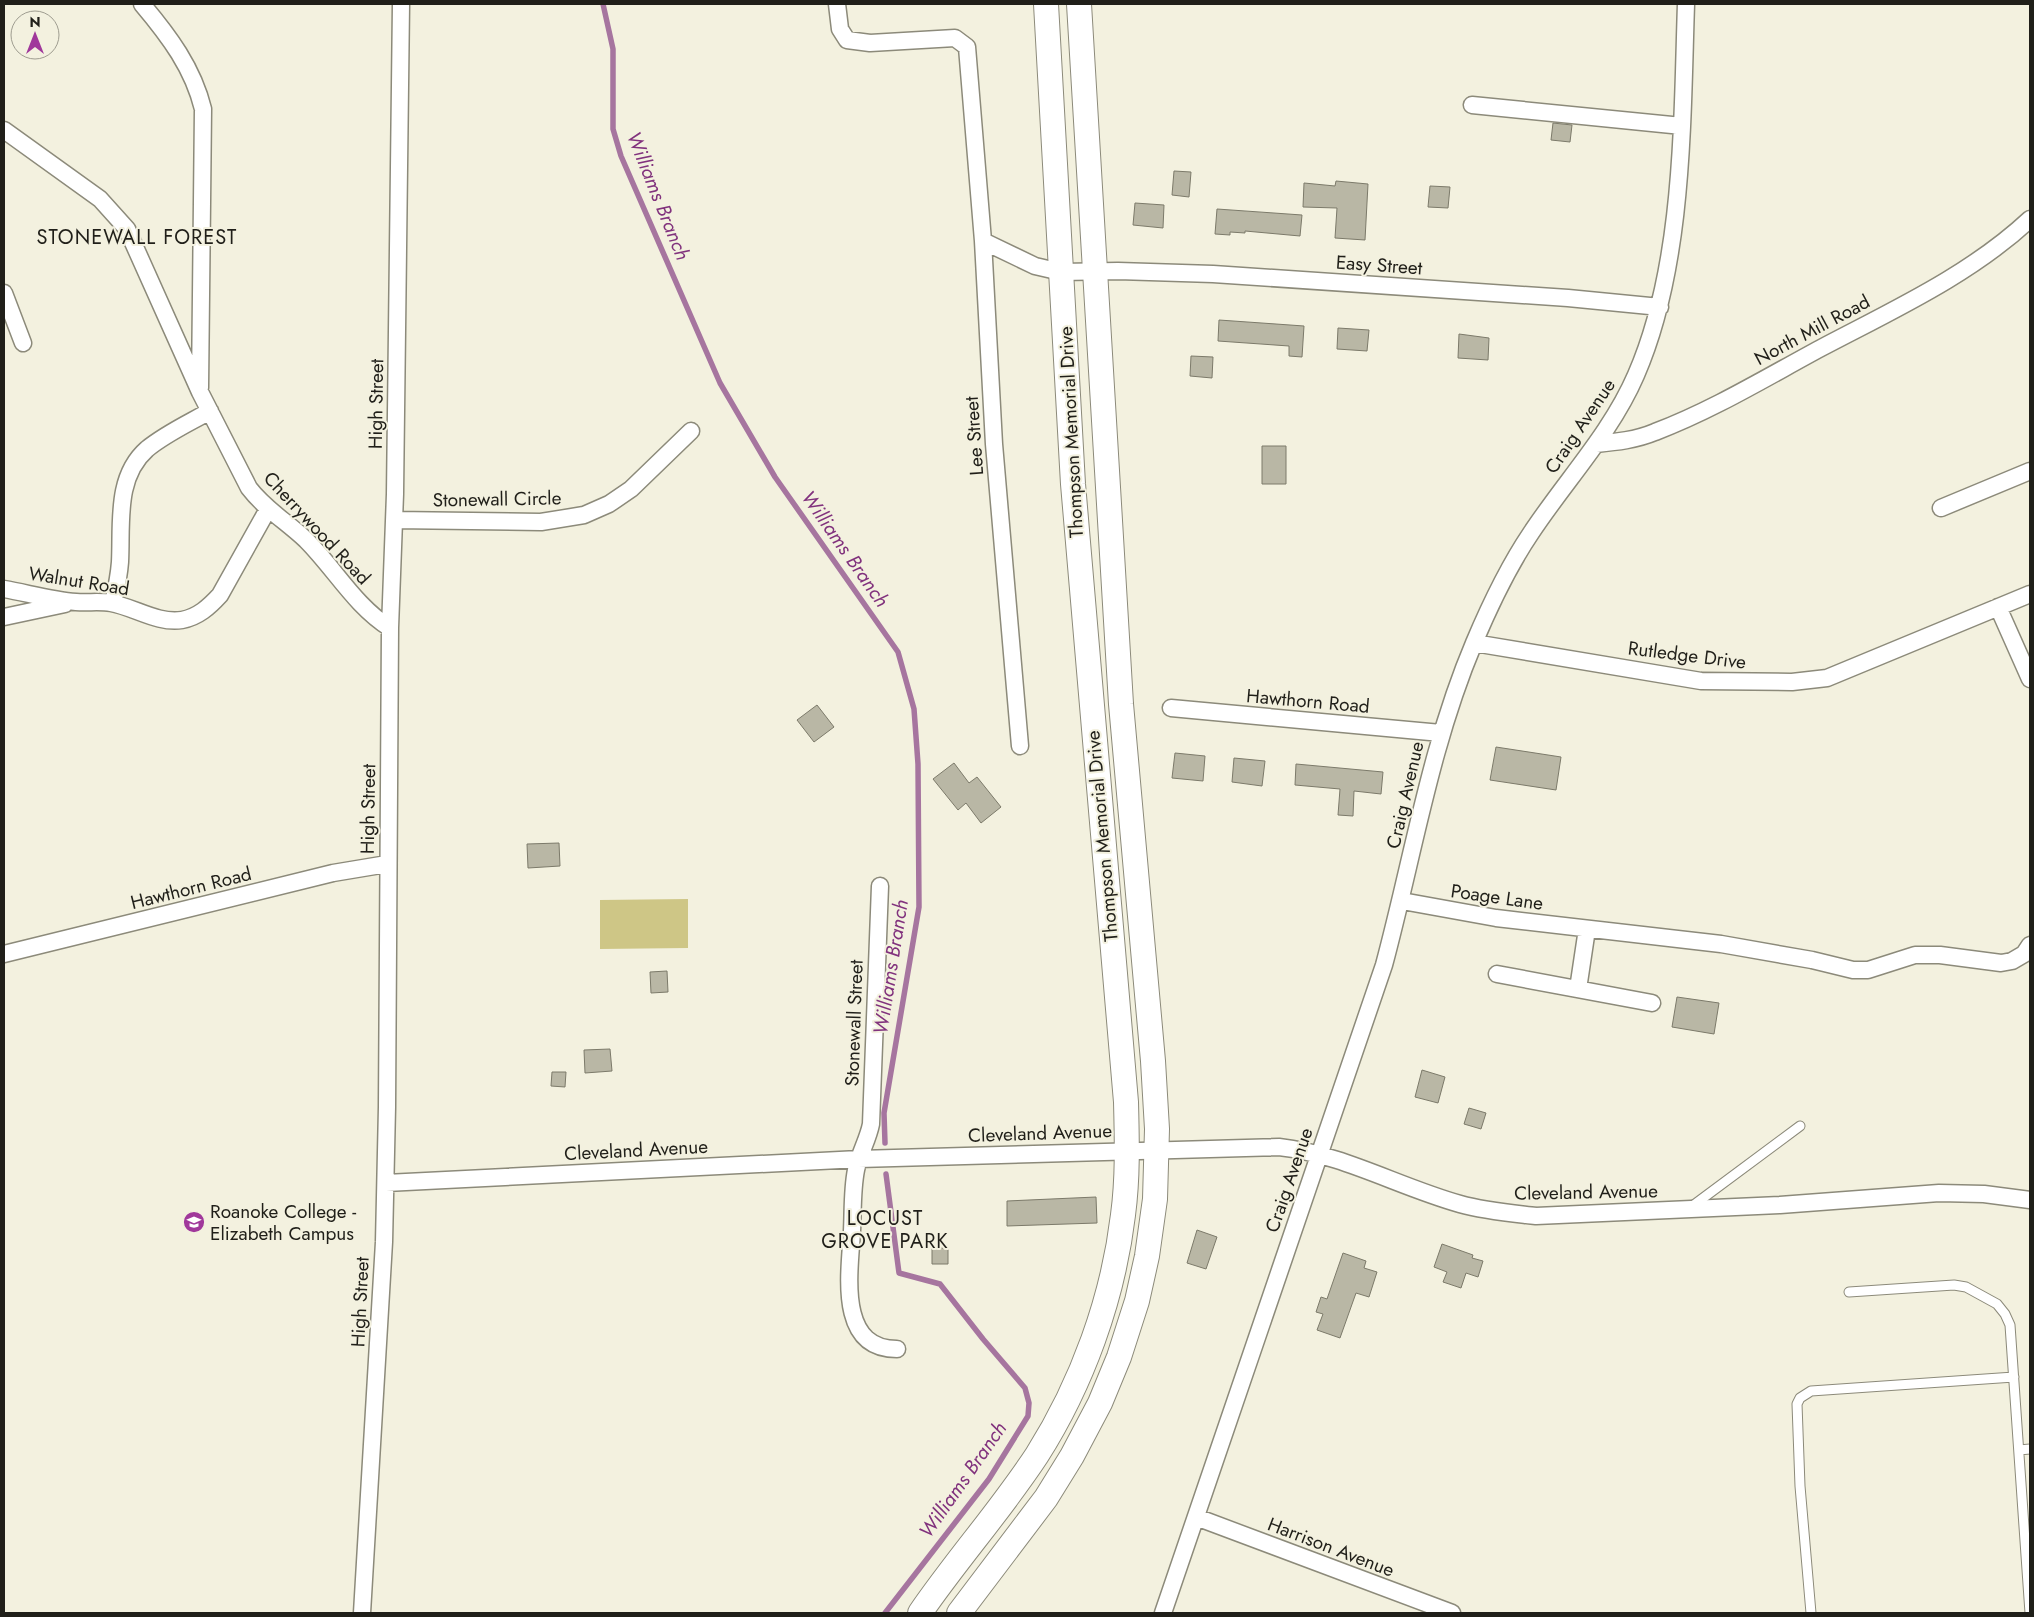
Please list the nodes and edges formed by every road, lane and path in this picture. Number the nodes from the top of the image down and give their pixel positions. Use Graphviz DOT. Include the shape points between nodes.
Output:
graph roads {
  1 [pos="142,4"];
  2 [pos="401,4"];
  3 [pos="837,4"];
  4 [pos="1046,4"];
  5 [pos="1080,4"];
  6 [pos="1686,4"];
  7 [pos="1472,105"];
  8 [pos="1682,126"];
  9 [pos="4,130"];
  10 [pos="2030,219"];
  11 [pos="983,241"];
  12 [pos="1095,271"];
  13 [pos="1062,272"];
  14 [pos="4,293"];
  15 [pos="1660,306"];
  16 [pos="23,343"];
  17 [pos="200,392"];
  18 [pos="210,411"];
  19 [pos="691,431"];
  20 [pos="1596,444"];
  21 [pos="2030,472"];
  22 [pos="1941,508"];
  23 [pos="268,509"];
  24 [pos="394,520"];
  25 [pos="4,589"];
  26 [pos="2030,594"];
  27 [pos="77,602"];
  28 [pos="113,603"];
  29 [pos="1998,607"];
  30 [pos="4,617"];
  31 [pos="390,628"];
  32 [pos="1474,643"];
  33 [pos="2030,678"];
  34 [pos="1171,708"];
  35 [pos="1441,732"];
  36 [pos="1020,746"];
  37 [pos="388,864"];
  38 [pos="880,886"];
  39 [pos="1402,901"];
  40 [pos="1588,929"];
  41 [pos="2030,945"];
  42 [pos="4,954"];
  43 [pos="1497,974"];
  44 [pos="1578,990"];
  45 [pos="1652,1003"];
  46 [pos="1800,1126"];
  47 [pos="1158,1149"];
  48 [pos="1127,1150"];
  49 [pos="1320,1153"];
  50 [pos="859,1159"];
  51 [pos="386,1183"];
  52 [pos="2030,1200"];
  53 [pos="1687,1210"];
  54 [pos="1848,1292"];
  55 [pos="897,1349"];
  56 [pos="2014,1377"];
  57 [pos="2030,1449"];
  58 [pos="2019,1450"];
  59 [pos="1196,1517"];
  60 [pos="362,1613"];
  61 [pos="920,1613"];
  62 [pos="959,1613"];
  63 [pos="1163,1613"];
  64 [pos="1452,1613"];
  65 [pos="1811,1613"];
  66 [pos="2030,1613"];
  1 -- 17 [label="street, Cherrywood Road" via="187,66 198,87 203,109"];
  2 -- 24 [label="street, High Street"];
  3 -- 11 [label="street, Lee Street" via="840,29 846,40 955,38 967,47"];
  4 -- 13 [label="main road, Thompson Memorial Drive"];
  5 -- 12 [label="main road, Thompson Memorial Drive"];
  6 -- 8 [label="street, Craig Avenue"];
  7 -- 8 [label="street"];
  8 -- 15 [label="street, Craig Avenue" via="1670,258"];
  9 -- 17 [label="street, Cherrywood Road" via="100,199 127,229"];
  10 -- 20 [label="street, North Mill Road" via="2008,240 1928,291 1717,403 1655,432"];
  11 -- 13 [label="street" via="1035,266"];
  11 -- 36 [label="street, Lee Street" via="994,444"];
  12 -- 13 [label="street"];
  12 -- 15 [label="street, Easy Street" via="1213,274"];
  12 -- 47 [label="main road, Thompson Memorial Drive" via="1121,704"];
  13 -- 48 [label="main road, Thompson Memorial Drive" via="1073,484 1126,1102"];
  14 -- 16 [label="street"];
  15 -- 20 [label="street, Craig Avenue" via="1636,375"];
  17 -- 18 [label="street, Cherrywood Road"];
  18 -- 23 [label="street, Cherrywood Road" via="249,488"];
  18 -- 28 [label="street" via="147,450 127,479 121,507 120,561"];
  19 -- 24 [label="street, Stonewall Circle" via="631,489 584,515 541,522"];
  20 -- 32 [label="street, Craig Avenue" via="1530,534"];
  21 -- 22 [label="street"];
  23 -- 28 [label="street, Walnut Road" via="220,595 196,616 166,620"];
  23 -- 31 [label="street, Cherrywood Road" via="306,540 374,618"];
  24 -- 31 [label="street, High Street"];
  25 -- 27 [label="street, Walnut Road"];
  26 -- 29 [label="street, Rutledge Drive"];
  27 -- 28 [label="street, Walnut Road"];
  27 -- 30 [label="street"];
  29 -- 32 [label="street, Rutledge Drive" via="1827,678 1792,682 1701,681"];
  29 -- 33 [label="street"];
  31 -- 37 [label="street, High Street"];
  32 -- 35 [label="street, Craig Avenue"];
  34 -- 35 [label="street, Hawthorn Road"];
  35 -- 39 [label="street, Craig Avenue"];
  37 -- 42 [label="street, Hawthorn Road" via="333,873"];
  37 -- 51 [label="street, High Street"];
  38 -- 50 [label="street, Stonewall Street" via="871,1124"];
  39 -- 40 [label="street, Poage Lane" via="1496,918"];
  39 -- 49 [label="street, Craig Avenue" via="1384,965"];
  40 -- 41 [label="street, Poage Lane" via="1721,944 1852,970 1868,970 1915,955 2001,963 2024,954"];
  40 -- 44 [label="street"];
  43 -- 44 [label="street"];
  44 -- 45 [label="street"];
  46 -- 53 [label="lane"];
  47 -- 48 [label="street, Cleveland Avenue"];
  47 -- 49 [label="street, Cleveland Avenue" via="1279,1147"];
  47 -- 62 [label="main road, Thompson Memorial Drive" via="1155,1199 1137,1301 1100,1403 1046,1498"];
  48 -- 50 [label="street, Cleveland Avenue"];
  48 -- 61 [label="main road, Thompson Memorial Drive" via="1123,1216 1115,1264 1080,1373 1038,1454"];
  49 -- 53 [label="street, Cleveland Avenue" via="1461,1204 1501,1212 1536,1216"];
  49 -- 59 [label="street, Craig Avenue"];
  50 -- 51 [label="street, Cleveland Avenue"];
  50 -- 55 [label="street, Stonewall Street" via="855,1172 850,1308 862,1332 888,1349"];
  51 -- 60 [label="street, High Street"];
  52 -- 53 [label="street, Cleveland Avenue" via="1939,1193"];
  54 -- 56 [label="lane" via="1954,1285 1978,1292 1997,1304 2005,1314 2010,1326"];
  56 -- 58 [label="lane"];
  56 -- 65 [label="lane" via="1811,1391 1800,1398 1797,1404 1800,1486"];
  57 -- 58 [label="lane"];
  58 -- 66 [label="lane"];
  59 -- 63 [label="street, Craig Avenue"];
  59 -- 64 [label="street, Harrison Avenue"];
}
